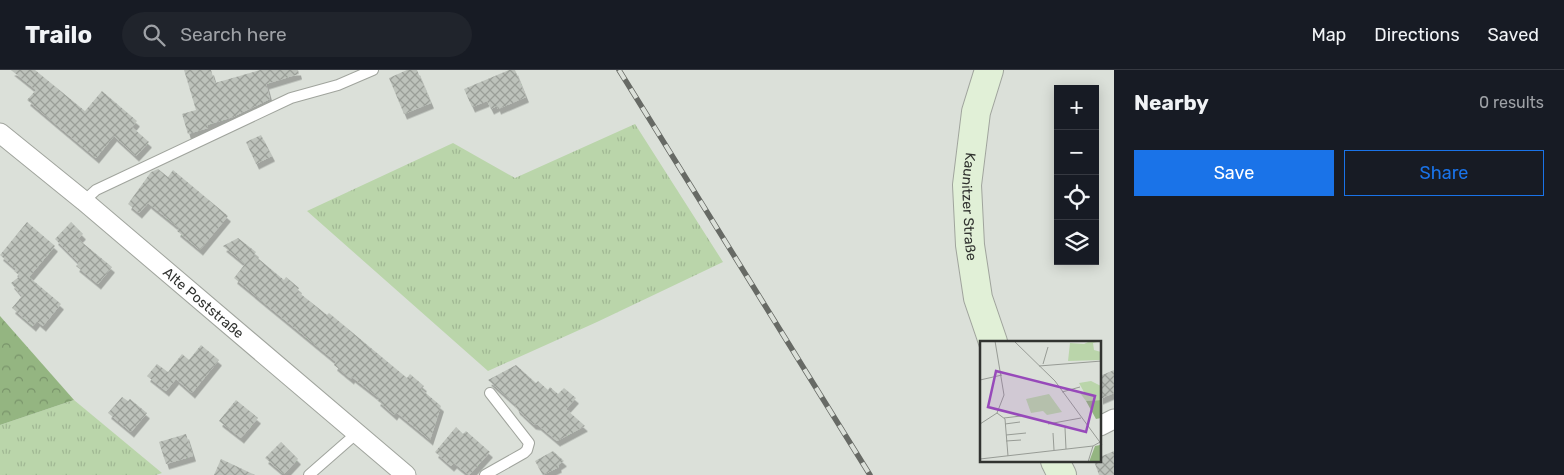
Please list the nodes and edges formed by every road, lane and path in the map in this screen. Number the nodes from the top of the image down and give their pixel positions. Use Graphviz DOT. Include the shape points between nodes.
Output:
graph roads {
  1 [pos="373,70"];
  2 [pos="989,70"];
  3 [pos="0,133"];
  4 [pos="84,201"];
  5 [pos="993,341"];
  6 [pos="490,393"];
  7 [pos="1114,419"];
  8 [pos="1102,425"];
  9 [pos="357,433"];
  10 [pos="1056,462"];
  11 [pos="309,475"];
  12 [pos="406,475"];
  13 [pos="485,475"];
  14 [pos="1062,475"];
  1 -- 4 [label="lane" via="338,85 291,98 96,190"];
  2 -- 5 [label="street, Kaunitzer Straße" via="976,112 967,185 970,245 978,298"];
  3 -- 4 [label="street, Alte Poststraße"];
  4 -- 9 [label="street, Alte Poststraße"];
  6 -- 13 [label="lane" via="529,444 524,453"];
  7 -- 8 [label="street"];
  9 -- 11 [label="lane"];
  9 -- 12 [label="street, Alte Poststraße"];
  10 -- 14 [label="street"];
}
